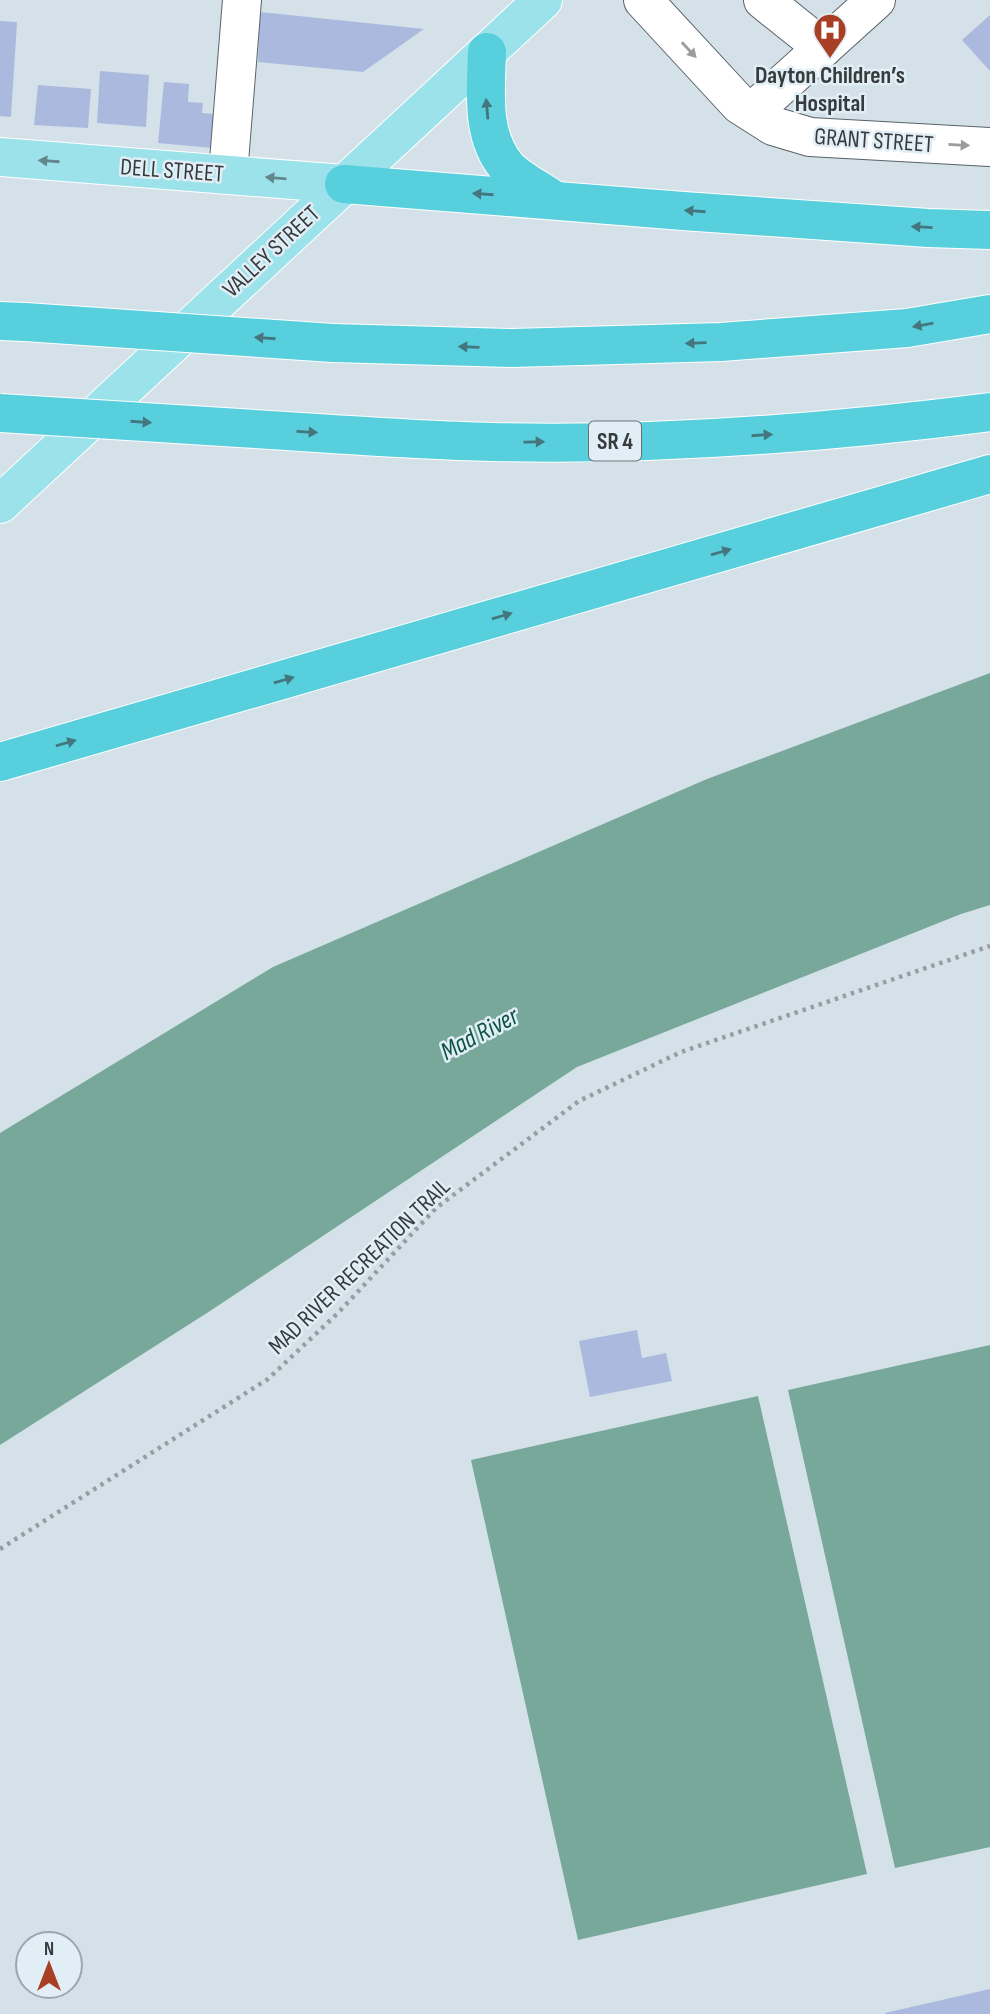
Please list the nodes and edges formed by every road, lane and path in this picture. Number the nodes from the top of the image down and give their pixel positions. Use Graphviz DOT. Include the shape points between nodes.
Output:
graph roads {
  1 [pos="242,0"];
  2 [pos="543,0"];
  3 [pos="643,0"];
  4 [pos="763,0"];
  5 [pos="876,0"];
  6 [pos="823,48"];
  7 [pos="487,52"];
  8 [pos="752,112"];
  9 [pos="990,146"];
  10 [pos="0,158"];
  11 [pos="228,174"];
  12 [pos="344,184"];
  13 [pos="551,198"];
  14 [pos="990,230"];
  15 [pos="990,314"];
  16 [pos="13,321"];
  17 [pos="990,412"];
  18 [pos="0,413"];
  19 [pos="990,474"];
  20 [pos="0,504"];
  21 [pos="0,762"];
  22 [pos="990,946"];
  23 [pos="0,1549"];
  1 -- 11 [label="street"];
  2 -- 7 [label="main road, VALLEY STREET"];
  3 -- 8 [label="street, GRANT STREET, one-way" via="740,105"];
  4 -- 6 [label="street"];
  5 -- 6 [label="street"];
  6 -- 8 [label="street"];
  7 -- 12 [label="main road, VALLEY STREET"];
  13 -- 7 [label="highway, one-way" via="508,167 490,137"];
  8 -- 9 [label="street, GRANT STREET, one-way" via="773,126 810,137"];
  11 -- 10 [label="main road, DELL STREET, one-way"];
  12 -- 11 [label="main road, DELL STREET, one-way"];
  13 -- 12 [label="highway, one-way"];
  12 -- 20 [label="main road, VALLEY STREET"];
  14 -- 13 [label="highway, one-way"];
  15 -- 16 [label="highway, one-way, bridge" via="907,328 721,342 512,348 333,343"];
  18 -- 17 [label="highway, SR 4, one-way, bridge" via="494,442 687,440 876,427"];
  21 -- 19 [label="highway, one-way"];
  22 -- 23 [label="path, MAD RIVER RECREATION TRAIL" via="681,1052 579,1101 436,1208 338,1313 268,1379"];
}
